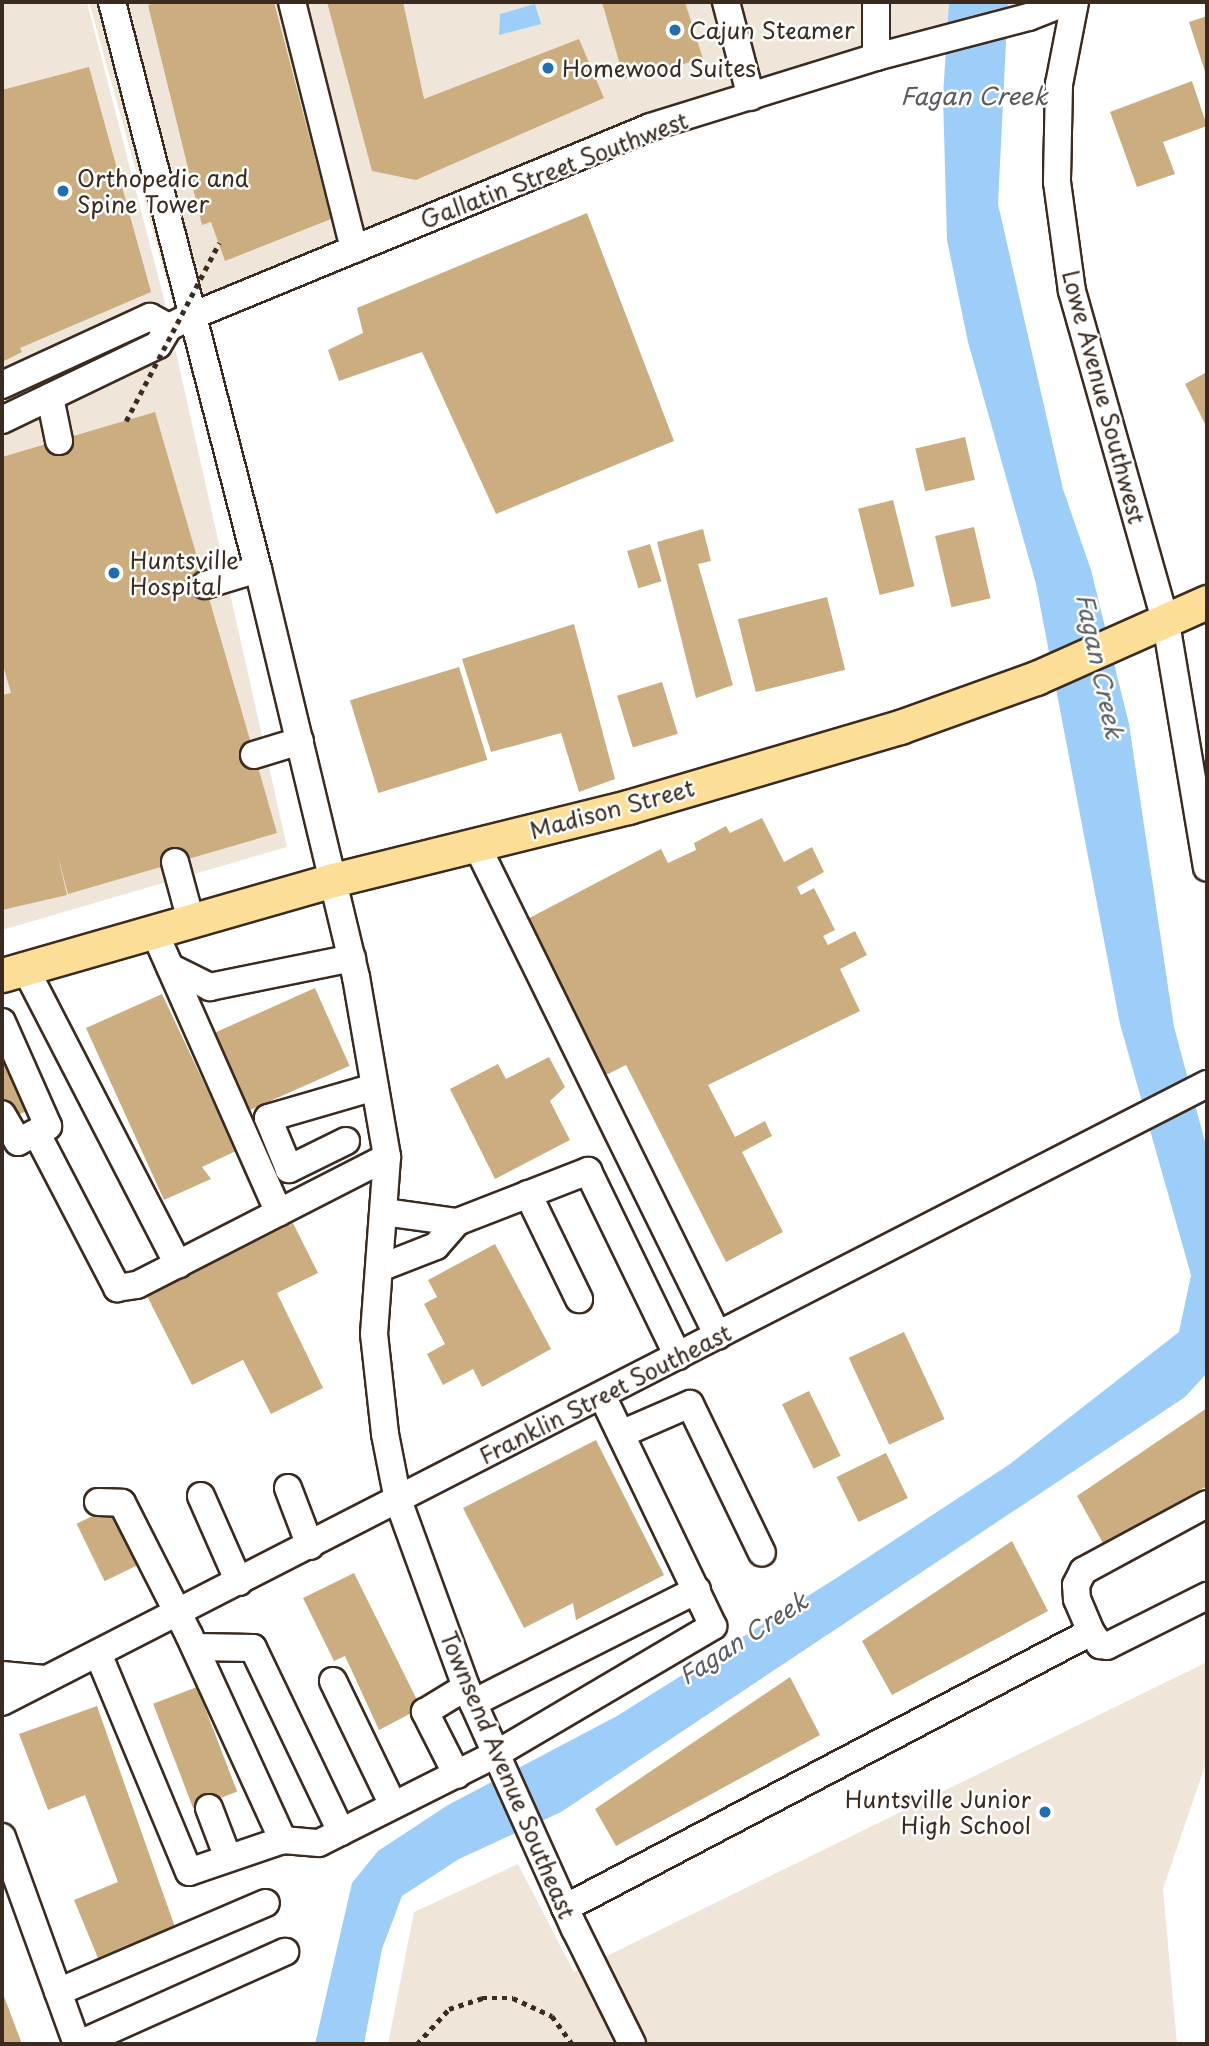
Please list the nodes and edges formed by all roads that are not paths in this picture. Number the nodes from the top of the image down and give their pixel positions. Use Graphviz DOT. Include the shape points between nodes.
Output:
graph roads {
  1 [pos="112,2"];
  2 [pos="292,2"];
  3 [pos="726,2"];
  4 [pos="876,2"];
  5 [pos="1068,2"];
  6 [pos="1075,2"];
  7 [pos="876,57"];
  8 [pos="751,97"];
  9 [pos="354,249"];
  10 [pos="181,321"];
  11 [pos="46,366"];
  12 [pos="2,385"];
  13 [pos="50,397"];
  14 [pos="7,418"];
  15 [pos="59,440"];
  16 [pos="258,569"];
  17 [pos="205,585"];
  18 [pos="1207,602"];
  19 [pos="1166,623"];
  20 [pos="300,741"];
  21 [pos="254,755"];
  22 [pos="476,844"];
  23 [pos="175,862"];
  24 [pos="1207,868"];
  25 [pos="333,880"];
  26 [pos="191,921"];
  27 [pos="154,931"];
  28 [pos="352,958"];
  29 [pos="170,968"];
  30 [pos="13,972"];
  31 [pos="2,1022"];
  32 [pos="1203,1086"];
  33 [pos="375,1087"];
  34 [pos="2,1114"];
  35 [pos="37,1134"];
  36 [pos="346,1142"];
  37 [pos="387,1157"];
  38 [pos="528,1194"];
  39 [pos="384,1212"];
  40 [pos="279,1213"];
  41 [pos="457,1222"];
  42 [pos="178,1265"];
  43 [pos="380,1268"];
  44 [pos="579,1298"];
  45 [pos="718,1336"];
  46 [pos="678,1356"];
  47 [pos="602,1395"];
  48 [pos="621,1434"];
  49 [pos="288,1488"];
  50 [pos="201,1496"];
  51 [pos="398,1500"];
  52 [pos="98,1502"];
  53 [pos="1207,1504"];
  54 [pos="310,1546"];
  55 [pos="762,1553"];
  56 [pos="239,1582"];
  57 [pos="696,1590"];
  58 [pos="1207,1596"];
  59 [pos="177,1614"];
  60 [pos="1091,1632"];
  61 [pos="195,1647"];
  62 [pos="98,1653"];
  63 [pos="2,1675"];
  64 [pos="47,1679"];
  65 [pos="334,1681"];
  66 [pos="470,1695"];
  67 [pos="2,1702"];
  68 [pos="498,1759"];
  69 [pos="457,1775"];
  70 [pos="393,1805"];
  71 [pos="209,1808"];
  72 [pos="341,1832"];
  73 [pos="2,1837"];
  74 [pos="283,1840"];
  75 [pos="228,1858"];
  76 [pos="266,1903"];
  77 [pos="565,1908"];
  78 [pos="285,1952"];
  79 [pos="58,1992"];
  80 [pos="78,2044"];
  81 [pos="632,2044"];
  1 -- 10 [label="street, Townsend Avenue Southeast"];
  2 -- 9 [label="street"];
  3 -- 8 [label="street"];
  4 -- 7 [label="street"];
  5 -- 7 [label="street, Gallatin Street Southwest" via="1029,17"];
  6 -- 19 [label="street, Lowe Avenue Southwest" via="1058,112 1057,181 1070,279"];
  7 -- 8 [label="street, Gallatin Street Southwest"];
  8 -- 9 [label="street, Gallatin Street Southwest" via="650,127"];
  9 -- 10 [label="street, Gallatin Street Southwest"];
  10 -- 11 [label="street" via="150,317"];
  10 -- 13 [label="street, Gallatin Street Southwest" via="158,345"];
  10 -- 16 [label="street, Townsend Avenue Southeast"];
  11 -- 12 [label="street"];
  11 -- 14 [label="street" via="43,382 16,398"];
  13 -- 14 [label="street, Gallatin Street Southwest"];
  13 -- 15 [label="street"];
  16 -- 17 [label="street"];
  16 -- 20 [label="street, Townsend Avenue Southeast"];
  18 -- 19 [label="main road, Madison Street"];
  19 -- 22 [label="main road, Madison Street" via="1036,678 784,762"];
  19 -- 24 [label="street, Lowe Avenue Southwest"];
  20 -- 21 [label="street"];
  20 -- 25 [label="street, Townsend Avenue Southeast"];
  22 -- 25 [label="main road, Madison Street"];
  22 -- 45 [label="street"];
  23 -- 26 [label="street"];
  25 -- 26 [label="main road, Madison Street"];
  25 -- 28 [label="street, Townsend Avenue Southeast"];
  26 -- 27 [label="main road, Madison Street"];
  27 -- 29 [label="street"];
  27 -- 30 [label="main road, Madison Street"];
  28 -- 29 [label="street" via="210,987"];
  28 -- 33 [label="street, Townsend Avenue Southeast"];
  29 -- 40 [label="street"];
  30 -- 42 [label="street"];
  31 -- 35 [label="street" via="48,1126"];
  32 -- 45 [label="street, Franklin Street Southeast"];
  33 -- 36 [label="street" via="268,1118 289,1169"];
  33 -- 37 [label="street, Townsend Avenue Southeast"];
  34 -- 35 [label="street" via="18,1142"];
  35 -- 42 [label="street" via="117,1288 138,1284"];
  37 -- 39 [label="street, Townsend Avenue Southeast"];
  37 -- 40 [label="street"];
  38 -- 41 [label="street"];
  38 -- 44 [label="street"];
  38 -- 46 [label="street" via="588,1171"];
  39 -- 41 [label="street"];
  39 -- 43 [label="street, Townsend Avenue Southeast"];
  40 -- 42 [label="street"];
  41 -- 43 [label="street" via="436,1246"];
  43 -- 51 [label="street, Townsend Avenue Southeast" via="374,1334"];
  45 -- 46 [label="street, Franklin Street Southeast"];
  46 -- 47 [label="street, Franklin Street Southeast"];
  47 -- 48 [label="street"];
  47 -- 51 [label="street, Franklin Street Southeast"];
  48 -- 55 [label="street" via="690,1404"];
  48 -- 57 [label="street"];
  49 -- 54 [label="street"];
  50 -- 56 [label="street"];
  51 -- 54 [label="street, Franklin Street Southeast"];
  51 -- 66 [label="street, Townsend Avenue Southeast"];
  52 -- 59 [label="street" via="122,1503"];
  53 -- 60 [label="street" via="1083,1572 1076,1584 1077,1599"];
  54 -- 56 [label="street, Franklin Street Southeast"];
  56 -- 59 [label="street, Franklin Street Southeast"];
  57 -- 66 [label="street"];
  57 -- 68 [label="street" via="713,1626"];
  58 -- 60 [label="street" via="1107,1646 1100,1645"];
  59 -- 61 [label="street"];
  59 -- 62 [label="street, Franklin Street Southeast"];
  60 -- 77 [label="street"];
  61 -- 72 [label="street" via="253,1647"];
  61 -- 74 [label="street"];
  62 -- 64 [label="street, Franklin Street Southeast"];
  62 -- 75 [label="street" via="189,1872"];
  63 -- 64 [label="street"];
  64 -- 67 [label="street, Franklin Street Southeast"];
  65 -- 70 [label="street"];
  66 -- 68 [label="street, Townsend Avenue Southeast"];
  66 -- 69 [label="street" via="425,1712"];
  68 -- 69 [label="street"];
  68 -- 77 [label="street, Townsend Avenue Southeast"];
  69 -- 70 [label="street"];
  70 -- 72 [label="street"];
  71 -- 75 [label="street"];
  72 -- 74 [label="street" via="319,1843"];
  73 -- 79 [label="street"];
  74 -- 75 [label="street"];
  76 -- 79 [label="street"];
  77 -- 81 [label="street, Townsend Avenue Southeast"];
  78 -- 80 [label="street"];
  79 -- 80 [label="street"];
}
